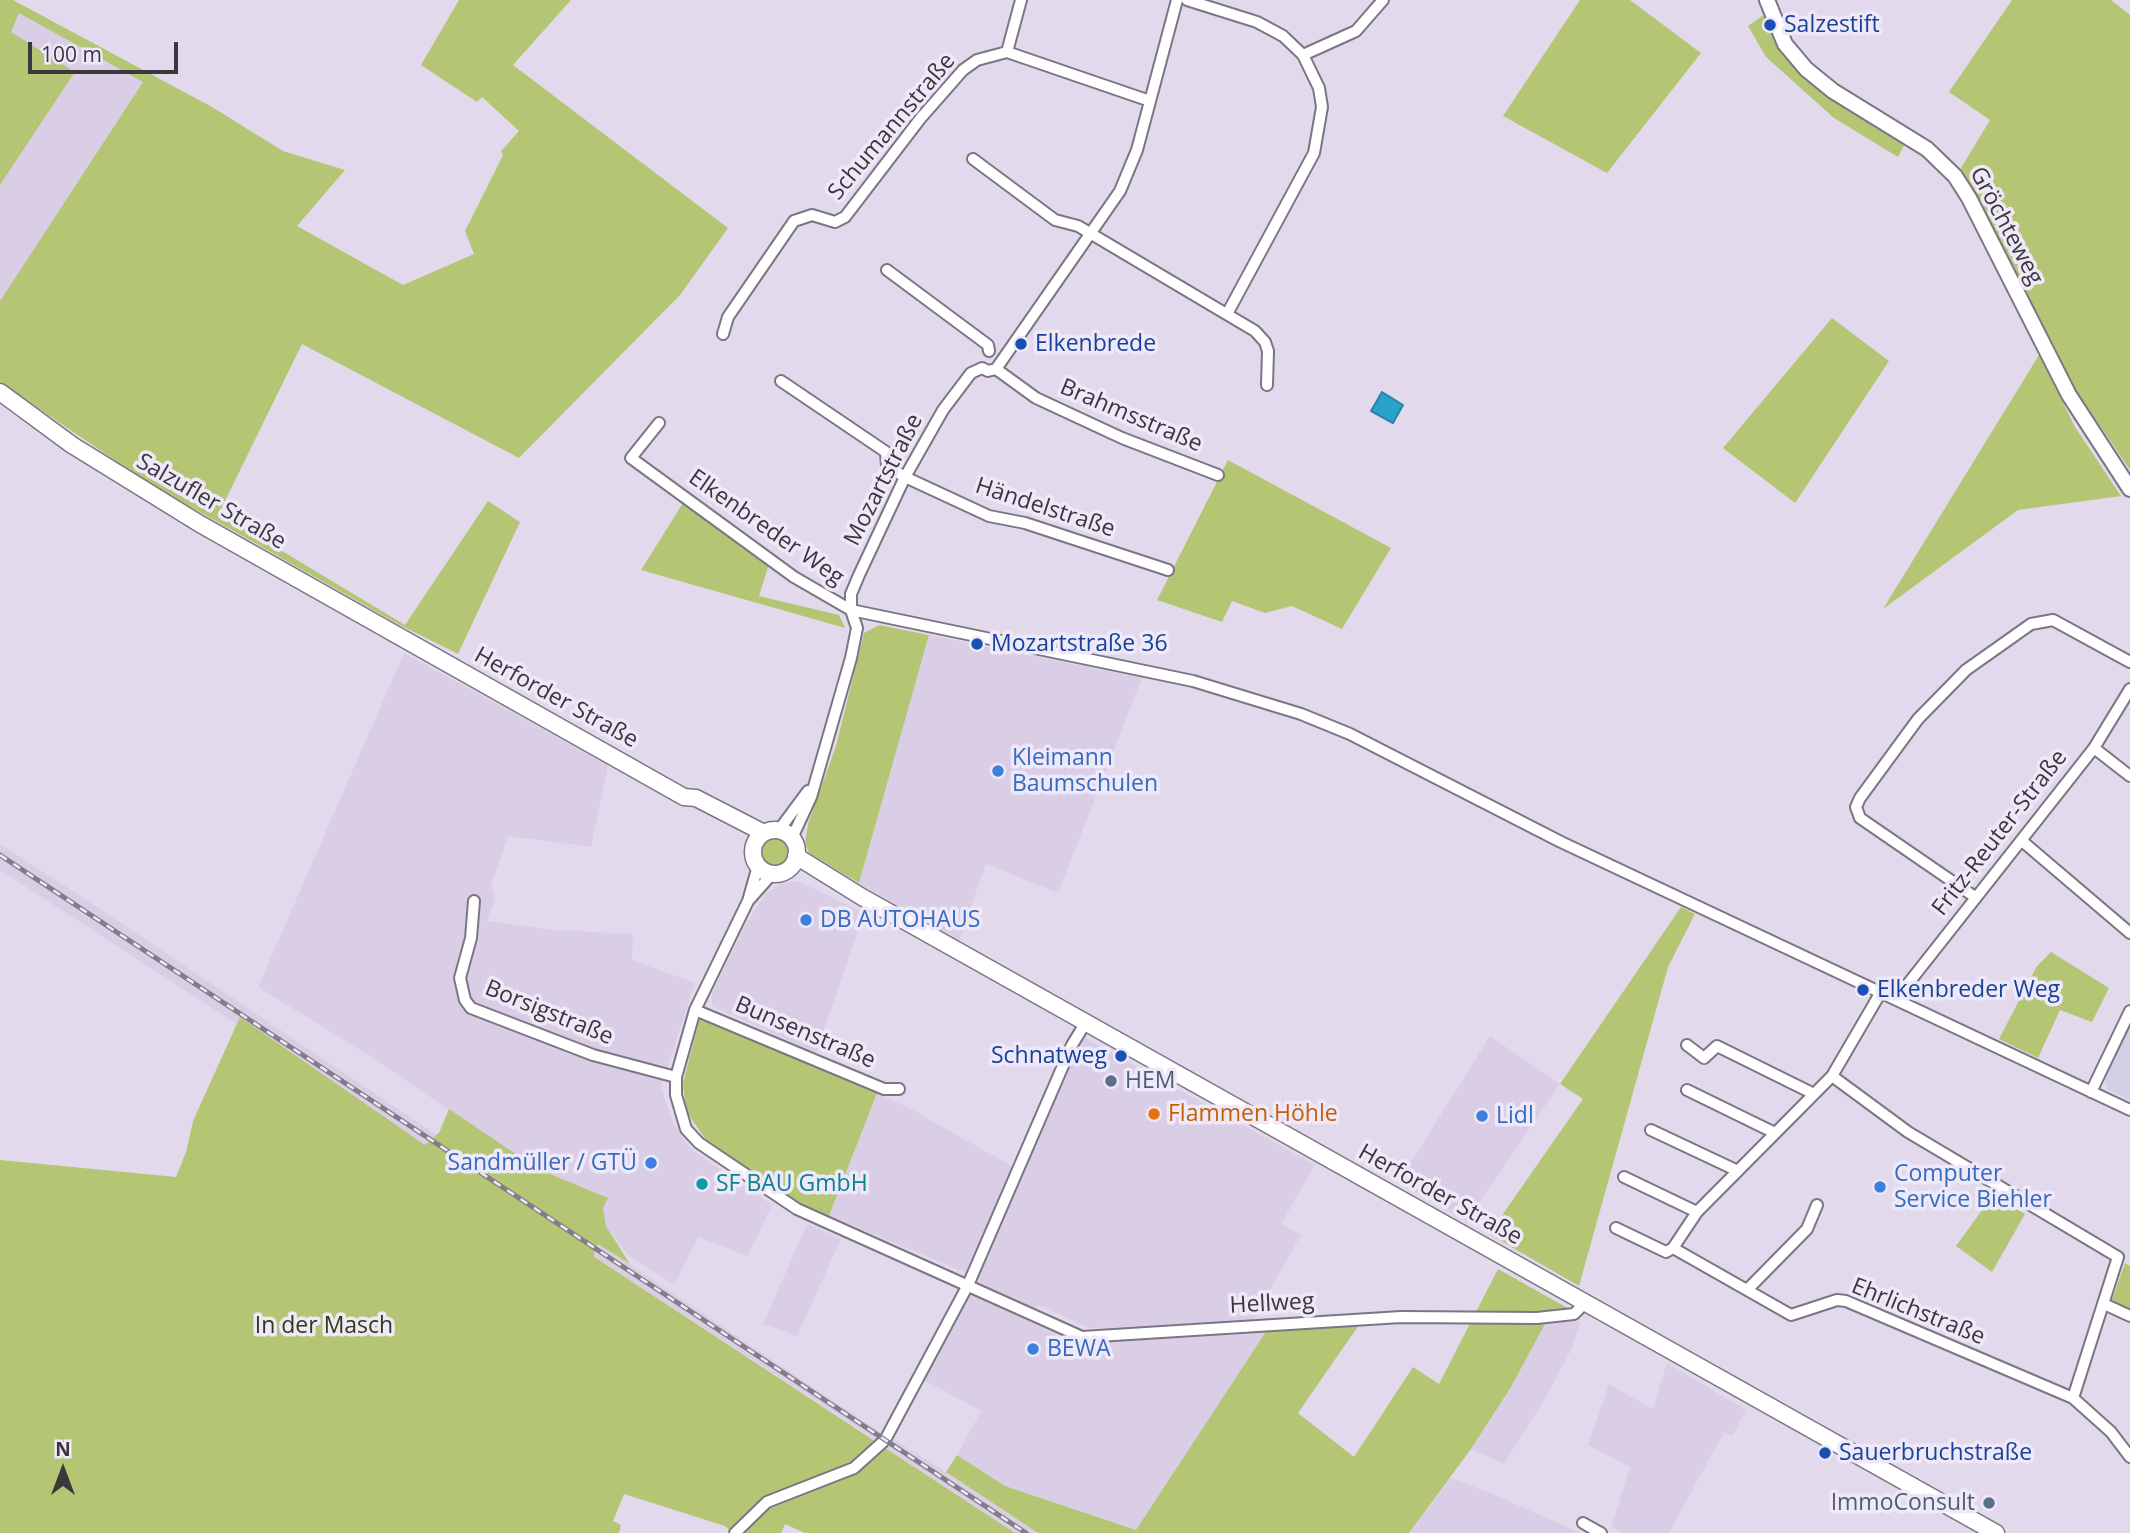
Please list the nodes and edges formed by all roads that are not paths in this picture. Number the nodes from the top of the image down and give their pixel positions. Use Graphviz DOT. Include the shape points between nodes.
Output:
graph roads {
  1 [pos="1021,0"];
  2 [pos="1177,0"];
  3 [pos="1187,0"];
  4 [pos="1383,0"];
  5 [pos="1767,0"];
  6 [pos="1007,52"];
  7 [pos="1303,55"];
  8 [pos="1150,101"];
  9 [pos="973,159"];
  10 [pos="1090,235"];
  11 [pos="887,270"];
  12 [pos="1227,314"];
  13 [pos="723,334"];
  14 [pos="989,351"];
  15 [pos="998,364"];
  16 [pos="982,368"];
  17 [pos="781,381"];
  18 [pos="1267,385"];
  19 [pos="0,392"];
  20 [pos="659,423"];
  21 [pos="1217,475"];
  22 [pos="905,477"];
  23 [pos="2130,489"];
  24 [pos="1168,570"];
  25 [pos="851,610"];
  26 [pos="406,640"];
  27 [pos="2130,662"];
  28 [pos="2130,689"];
  29 [pos="2094,748"];
  30 [pos="2130,776"];
  31 [pos="772,837"];
  32 [pos="2022,841"];
  33 [pos="796,856"];
  34 [pos="773,870"];
  35 [pos="862,897"];
  36 [pos="1975,897"];
  37 [pos="474,901"];
  38 [pos="2130,933"];
  39 [pos="1881,992"];
  40 [pos="1896,999"];
  41 [pos="695,1010"];
  42 [pos="2130,1011"];
  43 [pos="1086,1022"];
  44 [pos="1687,1045"];
  45 [pos="676,1076"];
  46 [pos="1832,1076"];
  47 [pos="899,1089"];
  48 [pos="1687,1090"];
  49 [pos="2091,1091"];
  50 [pos="1814,1094"];
  51 [pos="2130,1110"];
  52 [pos="1651,1130"];
  53 [pos="1775,1133"];
  54 [pos="1738,1171"];
  55 [pos="1624,1177"];
  56 [pos="1817,1205"];
  57 [pos="1697,1212"];
  58 [pos="1616,1228"];
  59 [pos="1673,1248"];
  60 [pos="968,1285"];
  61 [pos="1748,1289"];
  62 [pos="1585,1303"];
  63 [pos="2104,1304"];
  64 [pos="2130,1316"];
  65 [pos="2073,1398"];
  66 [pos="2130,1457"];
  67 [pos="1583,1523"];
  68 [pos="735,1533"];
  69 [pos="1601,1533"];
  70 [pos="1996,1533"];
  1 -- 6 [label="street"];
  2 -- 8 [label="street"];
  3 -- 7 [label="street" via="1257,22 1283,36"];
  4 -- 7 [label="street" via="1356,31"];
  5 -- 23 [label="street, Gröchteweg" via="1785,44 1806,69 1832,91 1927,149 1955,176 2068,395"];
  6 -- 8 [label="street"];
  6 -- 13 [label="street, Schumannstraße" via="977,60 963,70 845,217 835,222 811,215 794,221 728,317"];
  7 -- 12 [label="street" via="1319,88 1322,107 1314,153"];
  8 -- 10 [label="street" via="1121,191"];
  9 -- 10 [label="street" via="1055,220 1078,226"];
  10 -- 12 [label="street"];
  10 -- 15 [label="street"];
  11 -- 14 [label="street" via="988,345"];
  12 -- 18 [label="street" via="1265,342 1270,361"];
  14 -- 15 [label="street"];
  14 -- 16 [label="street, Mozartstraße" via="981,359"];
  15 -- 16 [label="street" via="988,371"];
  15 -- 21 [label="street, Brahmsstraße" via="1037,398"];
  16 -- 22 [label="street, Mozartstraße" via="967,378 943,410"];
  17 -- 22 [label="street, Händelstraße" via="886,452 887,466"];
  19 -- 26 [label="main road, Salzufler Straße" via="138,487"];
  20 -- 25 [label="street, Elkenbreder Weg" via="631,458 794,577"];
  22 -- 24 [label="street, Händelstraße" via="989,516 1025,523"];
  22 -- 25 [label="street, Mozartstraße" via="851,594"];
  25 -- 31 [label="street, Mozartstraße" via="857,628 851,658 813,786"];
  25 -- 39 [label="street, Elkenbreder Weg" via="1193,681 1301,714"];
  26 -- 31 [label="main road, Herforder Straße" via="684,797"];
  27 -- 36 [label="street" via="2053,620 2031,624 1960,676 1918,719 1860,799 1856,807 1860,818"];
  28 -- 29 [label="street, Fritz-Reuter-Straße"];
  29 -- 30 [label="street"];
  29 -- 32 [label="street, Fritz-Reuter-Straße"];
  31 -- 33 [label="main road"];
  31 -- 34 [label="main road"];
  32 -- 36 [label="street, Fritz-Reuter-Straße"];
  32 -- 38 [label="street"];
  33 -- 34 [label="main road"];
  33 -- 35 [label="main road, Herforder Straße"];
  34 -- 35 [label="main road, Herforder Straße"];
  34 -- 41 [label="street" via="748,901"];
  35 -- 43 [label="main road, Herforder Straße"];
  36 -- 40 [label="street, Fritz-Reuter-Straße"];
  37 -- 45 [label="street, Borsigstraße" via="471,938 460,978 471,1008 593,1055"];
  39 -- 40 [label="street, Elkenbreder Weg"];
  39 -- 46 [label="street"];
  40 -- 49 [label="street, Elkenbreder Weg"];
  41 -- 45 [label="street"];
  41 -- 47 [label="street, Bunsenstraße" via="884,1089"];
  42 -- 49 [label="street"];
  43 -- 60 [label="street"];
  43 -- 62 [label="main road, Herforder Straße"];
  44 -- 50 [label="street" via="1703,1058 1717,1046"];
  45 -- 60 [label="street, Hellweg" via="681,1116 699,1143 797,1209"];
  46 -- 50 [label="street"];
  46 -- 63 [label="street" via="1908,1132 2118,1257"];
  48 -- 53 [label="street"];
  49 -- 51 [label="street, Elkenbreder Weg"];
  50 -- 53 [label="street"];
  52 -- 54 [label="street"];
  53 -- 54 [label="street"];
  54 -- 57 [label="street"];
  55 -- 57 [label="street"];
  56 -- 61 [label="street" via="1807,1229"];
  57 -- 59 [label="street"];
  58 -- 59 [label="street" via="1666,1252"];
  59 -- 61 [label="street, Ehrlichstraße"];
  60 -- 62 [label="street, Hellweg" via="1082,1337 1401,1317 1537,1318 1574,1314"];
  60 -- 68 [label="street" via="877,1449 841,1474 767,1502"];
  61 -- 65 [label="street, Ehrlichstraße" via="1791,1315 1846,1301"];
  62 -- 70 [label="main road, Herforder Straße"];
  63 -- 64 [label="street"];
  63 -- 65 [label="street"];
  65 -- 66 [label="street, Ehrlichstraße" via="2111,1432"];
  67 -- 69 [label="street"];
}
